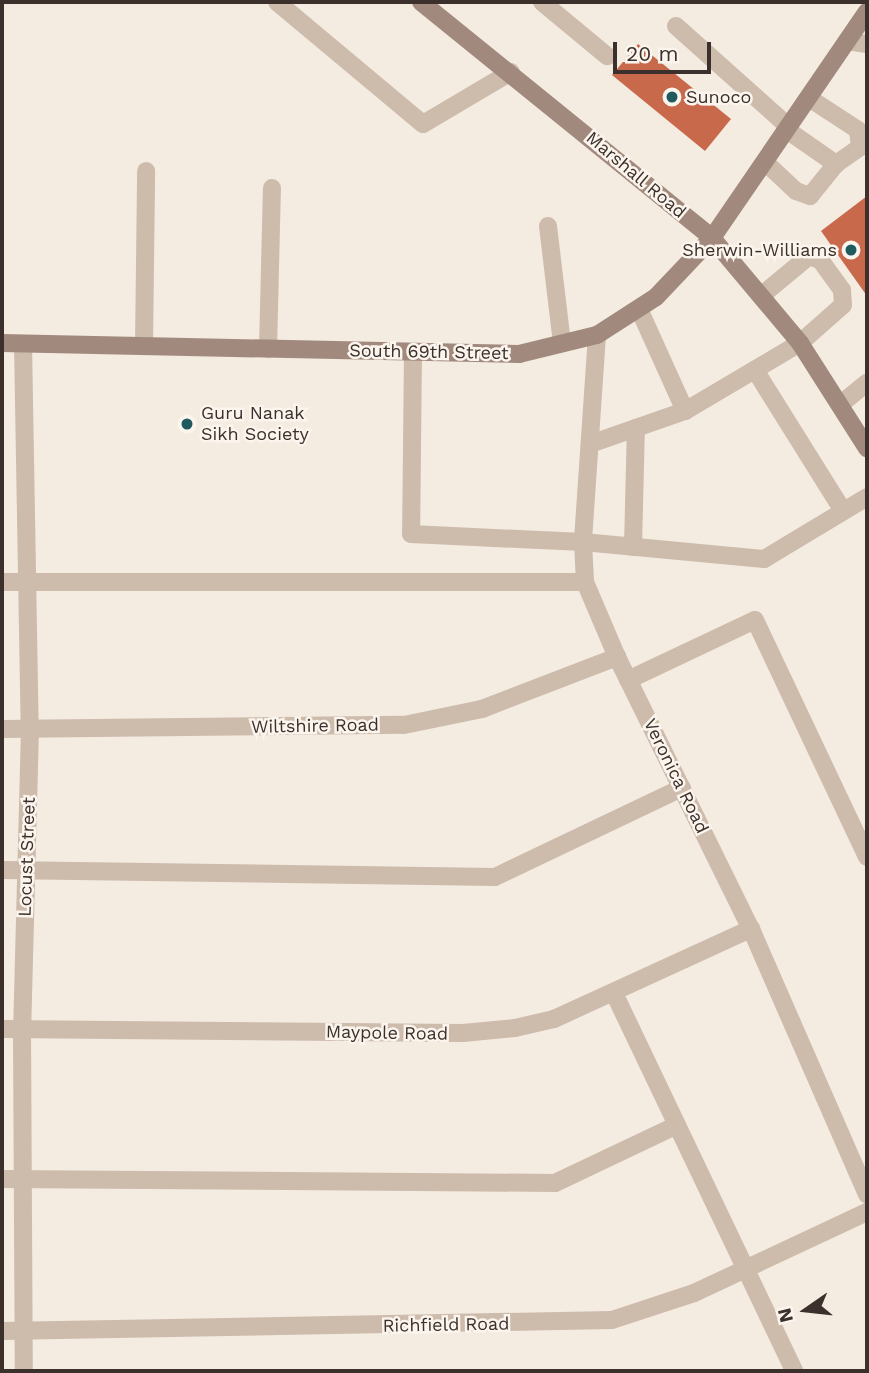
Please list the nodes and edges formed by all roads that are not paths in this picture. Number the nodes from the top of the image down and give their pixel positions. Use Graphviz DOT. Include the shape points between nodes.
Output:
graph roads {
  1 [pos="277,2"];
  2 [pos="421,2"];
  3 [pos="541,2"];
  4 [pos="867,12"];
  5 [pos="676,26"];
  6 [pos="848,41"];
  7 [pos="867,44"];
  8 [pos="607,56"];
  9 [pos="511,72"];
  10 [pos="809,98"];
  11 [pos="788,128"];
  12 [pos="765,162"];
  13 [pos="836,164"];
  14 [pos="146,171"];
  15 [pos="272,188"];
  16 [pos="548,226"];
  17 [pos="712,239"];
  18 [pos="762,295"];
  19 [pos="639,309"];
  20 [pos="597,335"];
  21 [pos="562,343"];
  22 [pos="800,343"];
  23 [pos="2,344"];
  24 [pos="23,344"];
  25 [pos="144,346"];
  26 [pos="268,349"];
  27 [pos="413,352"];
  28 [pos="755,370"];
  29 [pos="867,383"];
  30 [pos="842,402"];
  31 [pos="685,411"];
  32 [pos="636,428"];
  33 [pos="590,444"];
  34 [pos="867,447"];
  35 [pos="867,497"];
  36 [pos="843,511"];
  37 [pos="583,542"];
  38 [pos="633,547"];
  39 [pos="2,582"];
  40 [pos="28,582"];
  41 [pos="585,582"];
  42 [pos="617,657"];
  43 [pos="628,680"];
  44 [pos="2,729"];
  45 [pos="30,729"];
  46 [pos="682,788"];
  47 [pos="867,857"];
  48 [pos="2,870"];
  49 [pos="26,870"];
  50 [pos="751,929"];
  51 [pos="614,993"];
  52 [pos="2,1029"];
  53 [pos="22,1029"];
  54 [pos="677,1125"];
  55 [pos="2,1179"];
  56 [pos="23,1180"];
  57 [pos="867,1195"];
  58 [pos="867,1212"];
  59 [pos="746,1268"];
  60 [pos="2,1331"];
  61 [pos="24,1331"];
  62 [pos="24,1371"];
  63 [pos="794,1371"];
  1 -- 9 [label="street" via="423,124"];
  2 -- 9 [label="main road, Marshall Road"];
  3 -- 8 [label="street"];
  4 -- 6 [label="main road, South 69th Street"];
  5 -- 11 [label="street"];
  6 -- 7 [label="street"];
  6 -- 10 [label="main road, South 69th Street"];
  9 -- 17 [label="main road, Marshall Road"];
  10 -- 11 [label="main road, South 69th Street"];
  10 -- 13 [label="street" via="858,130 860,148"];
  11 -- 12 [label="main road, South 69th Street"];
  11 -- 13 [label="street"];
  12 -- 13 [label="street" via="796,191 810,196"];
  12 -- 17 [label="main road, South 69th Street"];
  14 -- 25 [label="street"];
  15 -- 26 [label="street"];
  16 -- 21 [label="street"];
  17 -- 18 [label="main road, Marshall Road"];
  17 -- 19 [label="main road, South 69th Street"];
  18 -- 22 [label="main road, Marshall Road"];
  18 -- 22 [label="street" via="808,256 820,260 842,290 843,305"];
  19 -- 20 [label="main road, South 69th Street"];
  19 -- 31 [label="street"];
  20 -- 21 [label="main road, South 69th Street"];
  20 -- 33 [label="street, Veronica Road"];
  21 -- 27 [label="main road, South 69th Street" via="519,354"];
  22 -- 28 [label="street"];
  22 -- 30 [label="main road, Marshall Road"];
  23 -- 24 [label="main road, South 69th Street"];
  24 -- 25 [label="main road, South 69th Street"];
  24 -- 40 [label="street, Locust Street"];
  25 -- 26 [label="main road, South 69th Street"];
  26 -- 27 [label="main road, South 69th Street"];
  27 -- 37 [label="street" via="411,534"];
  28 -- 31 [label="street"];
  28 -- 36 [label="street"];
  29 -- 30 [label="street"];
  30 -- 34 [label="main road, Marshall Road"];
  31 -- 32 [label="street"];
  32 -- 33 [label="street"];
  32 -- 38 [label="street"];
  33 -- 37 [label="street, Veronica Road"];
  35 -- 36 [label="street"];
  36 -- 38 [label="street" via="764,559"];
  37 -- 38 [label="street"];
  37 -- 41 [label="street, Veronica Road"];
  39 -- 40 [label="street"];
  40 -- 41 [label="street"];
  40 -- 45 [label="street, Locust Street"];
  41 -- 42 [label="street, Veronica Road"];
  42 -- 43 [label="street, Veronica Road"];
  42 -- 45 [label="street, Wiltshire Road" via="482,709 404,725"];
  43 -- 46 [label="street, Veronica Road"];
  43 -- 47 [label="street" via="755,620"];
  44 -- 45 [label="street, Wiltshire Road"];
  45 -- 49 [label="street, Locust Street"];
  46 -- 49 [label="street" via="495,877"];
  46 -- 50 [label="street, Veronica Road"];
  48 -- 49 [label="street"];
  49 -- 53 [label="street, Locust Street"];
  50 -- 51 [label="street, Maypole Road"];
  50 -- 57 [label="street, Veronica Road"];
  51 -- 53 [label="street, Maypole Road" via="554,1019 463,1033"];
  51 -- 54 [label="street"];
  52 -- 53 [label="street, Maypole Road"];
  53 -- 56 [label="street, Locust Street"];
  54 -- 56 [label="street" via="555,1183"];
  54 -- 59 [label="street"];
  55 -- 56 [label="street"];
  56 -- 61 [label="street, Locust Street"];
  58 -- 59 [label="street, Richfield Road"];
  59 -- 61 [label="street, Richfield Road" via="694,1293 612,1321"];
  59 -- 63 [label="street"];
  60 -- 61 [label="street, Richfield Road"];
  61 -- 62 [label="street, Locust Street"];
}
